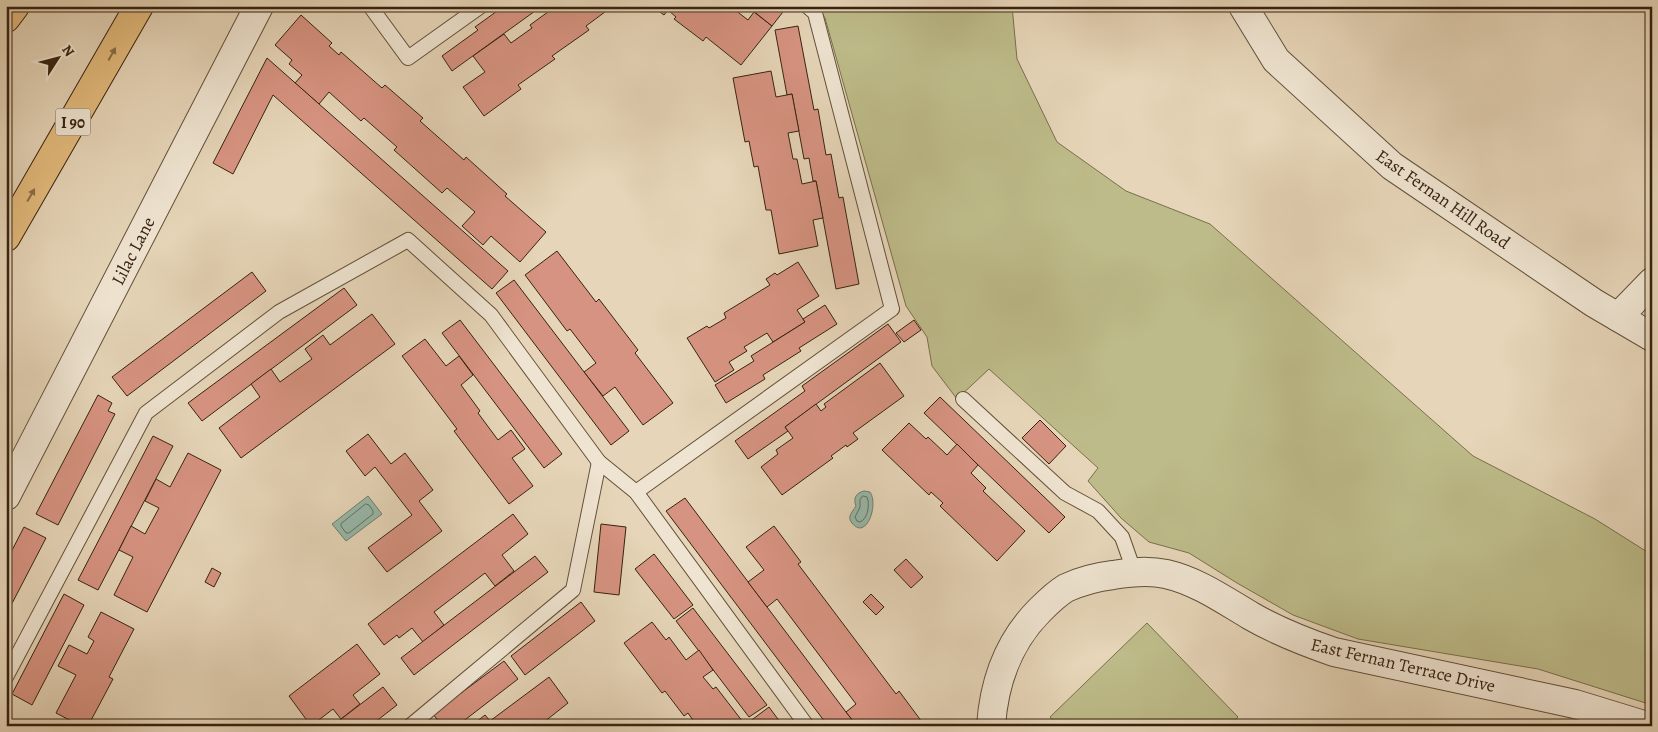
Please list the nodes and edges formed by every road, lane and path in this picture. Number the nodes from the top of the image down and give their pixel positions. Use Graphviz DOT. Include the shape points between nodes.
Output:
graph roads {
  1 [pos="15,6"];
  2 [pos="139,6"];
  3 [pos="259,6"];
  4 [pos="370,6"];
  5 [pos="481,6"];
  6 [pos="808,6"];
  7 [pos="1243,6"];
  8 [pos="6,18"];
  9 [pos="6,237"];
  10 [pos="1652,282"];
  11 [pos="1618,317"];
  12 [pos="1652,337"];
  13 [pos="963,399"];
  14 [pos="599,462"];
  15 [pos="636,492"];
  16 [pos="6,496"];
  17 [pos="1134,571"];
  18 [pos="6,678"];
  19 [pos="410,726"];
  20 [pos="807,726"];
  21 [pos="991,726"];
  22 [pos="1647,726"];
  1 -- 8 [label="highway"];
  9 -- 2 [label="highway, I 90, one-way"];
  3 -- 16 [label="street, Lilac Lane"];
  4 -- 5 [label="lane" via="408,58"];
  6 -- 15 [label="lane" via="815,13 892,309"];
  7 -- 11 [label="street, East Fernan Hill Road" via="1276,60 1392,166"];
  10 -- 11 [label="street"];
  11 -- 12 [label="street, East Fernan Hill Road"];
  13 -- 17 [label="lane" via="1065,493 1098,510 1122,537"];
  14 -- 15 [label="lane"];
  14 -- 18 [label="lane" via="491,315 408,240 279,312 146,413"];
  14 -- 19 [label="lane" via="573,590"];
  15 -- 20 [label="lane"];
  17 -- 21 [label="street, East Fernan Terrace Drive" via="1096,577 1067,588 1054,596 1028,622 1010,650 996,689"];
  17 -- 22 [label="street, East Fernan Terrace Drive" via="1180,578 1298,639 1334,652 1575,704"];
}
